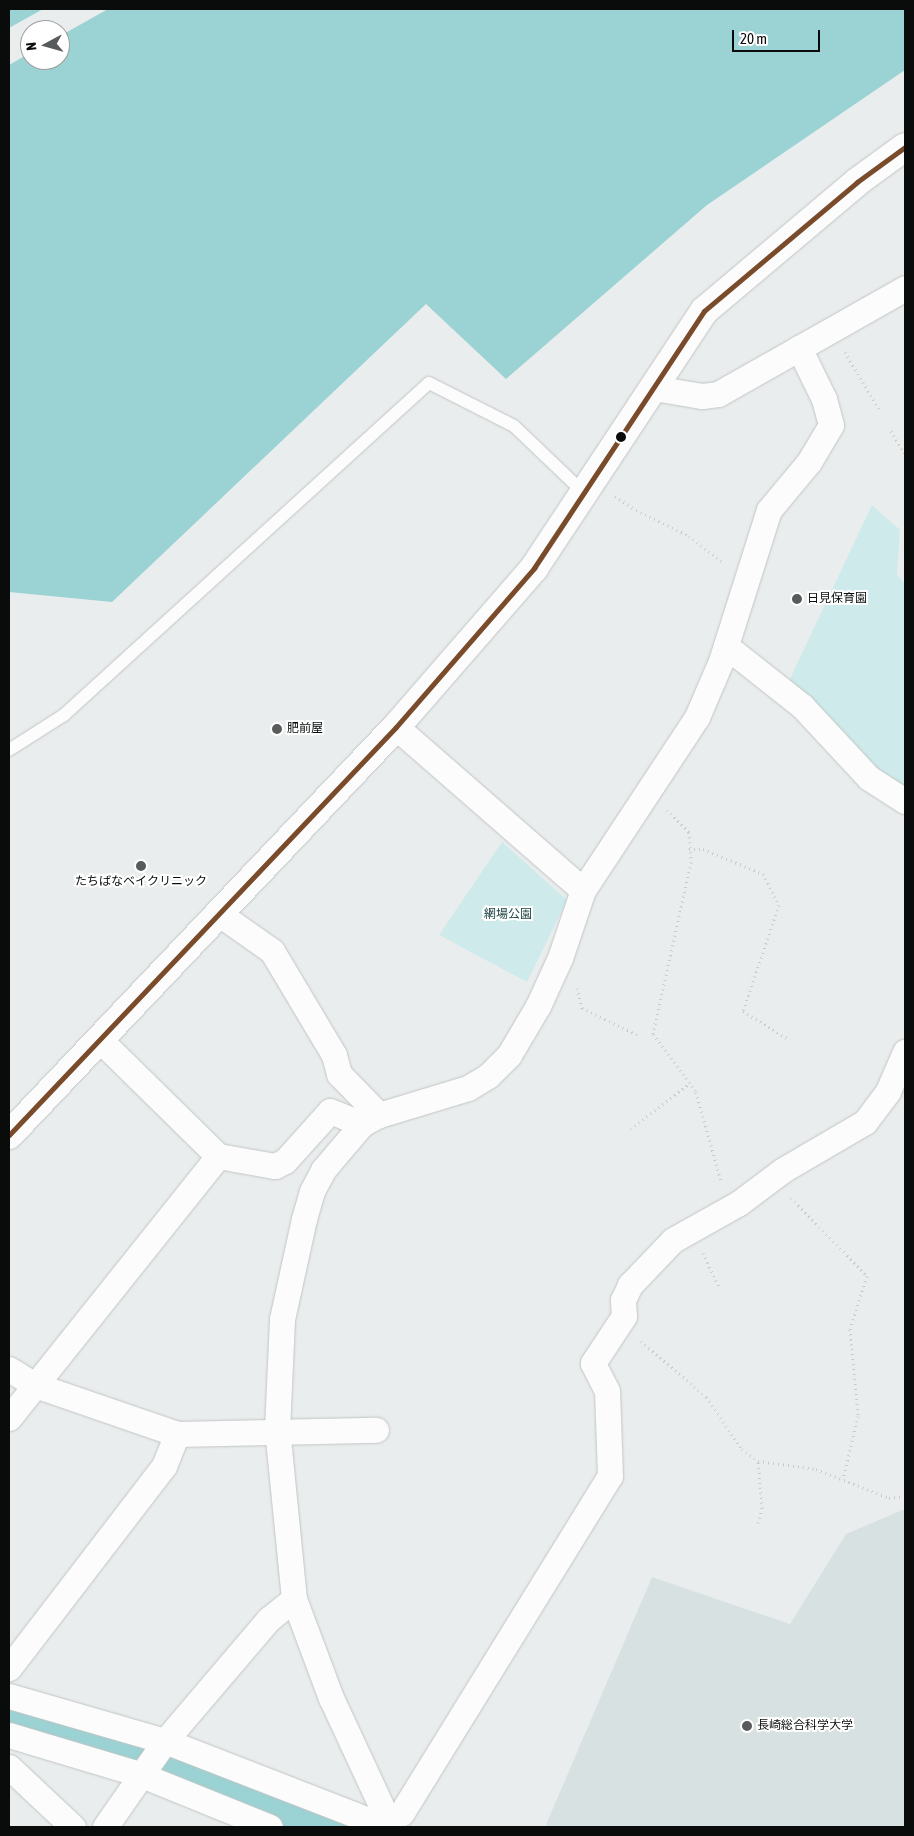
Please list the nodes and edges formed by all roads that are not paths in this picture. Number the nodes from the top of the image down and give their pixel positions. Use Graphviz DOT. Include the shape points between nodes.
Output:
graph roads {
  1 [pos="905,147"];
  2 [pos="905,288"];
  3 [pos="798,348"];
  4 [pos="654,388"];
  5 [pos="589,486"];
  6 [pos="726,646"];
  7 [pos="396,727"];
  8 [pos="9,750"];
  9 [pos="905,801"];
  10 [pos="583,890"];
  11 [pos="218,913"];
  12 [pos="98,1038"];
  13 [pos="905,1052"];
  14 [pos="371,1119"];
  15 [pos="9,1135"];
  16 [pos="218,1156"];
  17 [pos="9,1369"];
  18 [pos="35,1385"];
  19 [pos="9,1418"];
  20 [pos="276,1430"];
  21 [pos="376,1430"];
  22 [pos="177,1434"];
  23 [pos="294,1599"];
  24 [pos="9,1668"];
  25 [pos="9,1696"];
  26 [pos="9,1734"];
  27 [pos="163,1744"];
  28 [pos="9,1767"];
  29 [pos="141,1772"];
  30 [pos="397,1825"];
  31 [pos="74,1827"];
  32 [pos="105,1827"];
  33 [pos="270,1827"];
  1 -- 4 [label="main road" via="857,182 704,311"];
  2 -- 3 [label="street"];
  3 -- 4 [label="street" via="718,394 702,396"];
  3 -- 6 [label="street" via="824,399 831,425 809,462 768,510"];
  4 -- 5 [label="main road"];
  5 -- 7 [label="main road" via="534,568"];
  5 -- 8 [label="lane" via="514,426 429,383 64,715"];
  6 -- 9 [label="street" via="802,706 869,778"];
  6 -- 10 [label="street" via="697,717"];
  7 -- 10 [label="street"];
  7 -- 11 [label="main road"];
  10 -- 14 [label="street" via="556,968 509,1055 488,1076 468,1088"];
  11 -- 12 [label="main road"];
  11 -- 14 [label="street" via="272,951 334,1055 339,1074"];
  12 -- 15 [label="main road"];
  12 -- 16 [label="street"];
  13 -- 30 [label="street" via="888,1091 865,1122 727,1210 673,1240 630,1285 623,1300 624,1316 593,1364 607,1392 610,1476"];
  14 -- 16 [label="street" via="330,1112 285,1161 275,1166"];
  14 -- 20 [label="street" via="323,1170 309,1200 282,1319"];
  16 -- 18 [label="street"];
  17 -- 18 [label="street"];
  18 -- 19 [label="street"];
  18 -- 22 [label="street"];
  20 -- 21 [label="street"];
  20 -- 22 [label="street"];
  20 -- 23 [label="street"];
  22 -- 24 [label="street" via="164,1466"];
  23 -- 27 [label="street" via="269,1619"];
  23 -- 30 [label="street" via="331,1698"];
  25 -- 27 [label="street"];
  26 -- 29 [label="street"];
  27 -- 29 [label="street"];
  27 -- 30 [label="street"];
  28 -- 31 [label="street"];
  29 -- 32 [label="street"];
  29 -- 33 [label="street"];
}
